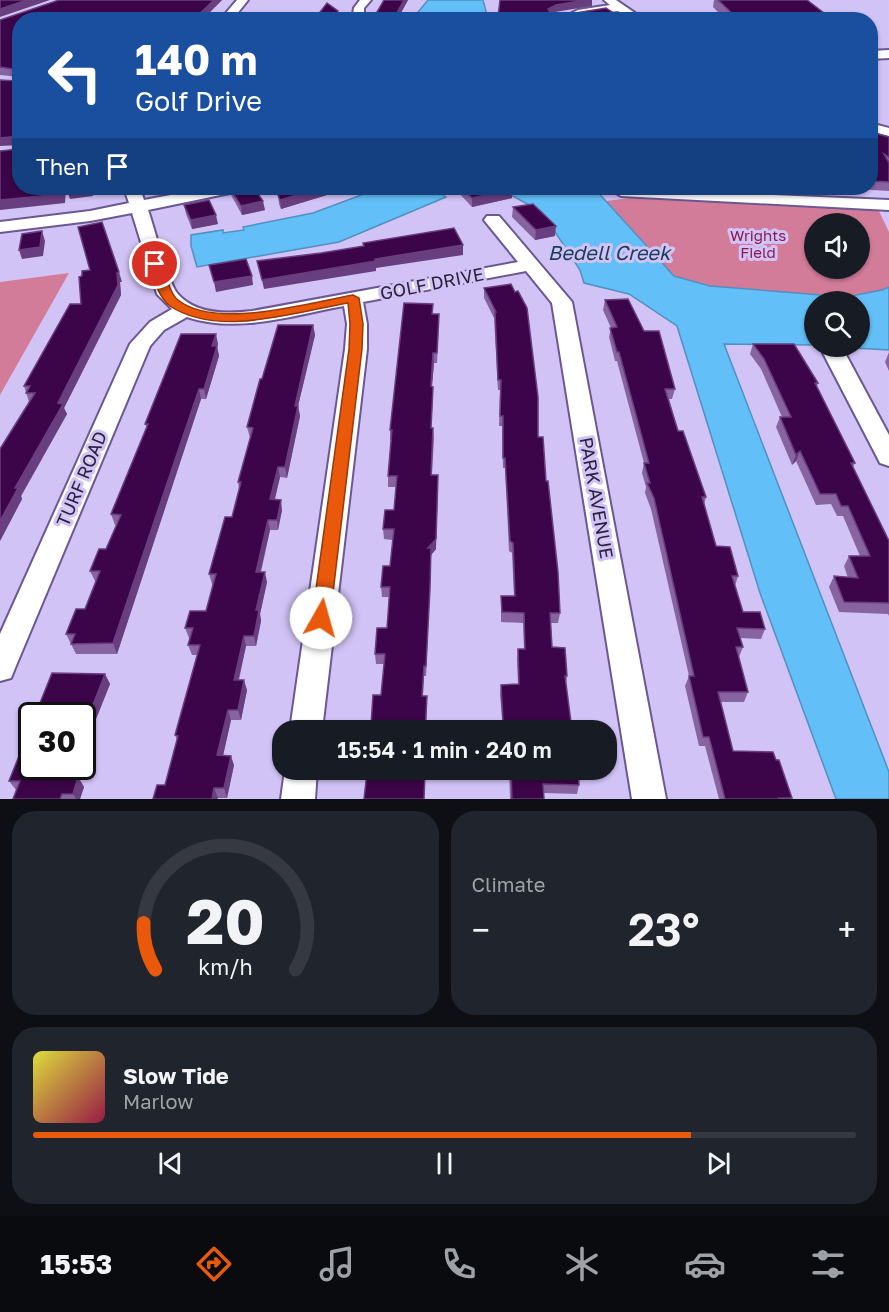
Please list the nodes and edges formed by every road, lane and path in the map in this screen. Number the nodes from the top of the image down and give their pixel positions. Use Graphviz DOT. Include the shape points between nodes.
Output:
graph roads {
  1 [pos="243,0"];
  2 [pos="609,0"];
  3 [pos="620,7"];
  4 [pos="232,12"];
  5 [pos="586,12"];
  6 [pos="628,12"];
  7 [pos="133,195"];
  8 [pos="195,195"];
  9 [pos="811,195"];
  10 [pos="889,205"];
  11 [pos="136,207"];
  12 [pos="493,220"];
  13 [pos="0,227"];
  14 [pos="530,265"];
  15 [pos="353,298"];
  16 [pos="186,309"];
  17 [pos="836,357"];
  18 [pos="889,457"];
  19 [pos="0,668"];
  20 [pos="307,720"];
  21 [pos="300,780"];
  22 [pos="298,799"];
  23 [pos="649,799"];
  1 -- 4 [label="street"];
  2 -- 3 [label="street"];
  3 -- 5 [label="street"];
  3 -- 6 [label="street"];
  7 -- 11 [label="street, GOLF DRIVE"];
  8 -- 11 [label="street"];
  9 -- 10 [label="street"];
  11 -- 13 [label="street"];
  11 -- 16 [label="street, GOLF DRIVE" via="161,284 174,303"];
  12 -- 14 [label="street, PARK AVENUE"];
  14 -- 15 [label="street, GOLF DRIVE"];
  14 -- 23 [label="street, PARK AVENUE" via="562,302"];
  15 -- 16 [label="street, GOLF DRIVE" via="234,319"];
  15 -- 20 [label="street" via="356,349"];
  16 -- 19 [label="street, TURF ROAD" via="157,326 140,344"];
  17 -- 18 [label="street"];
  21 -- 22 [label="street"];
}
